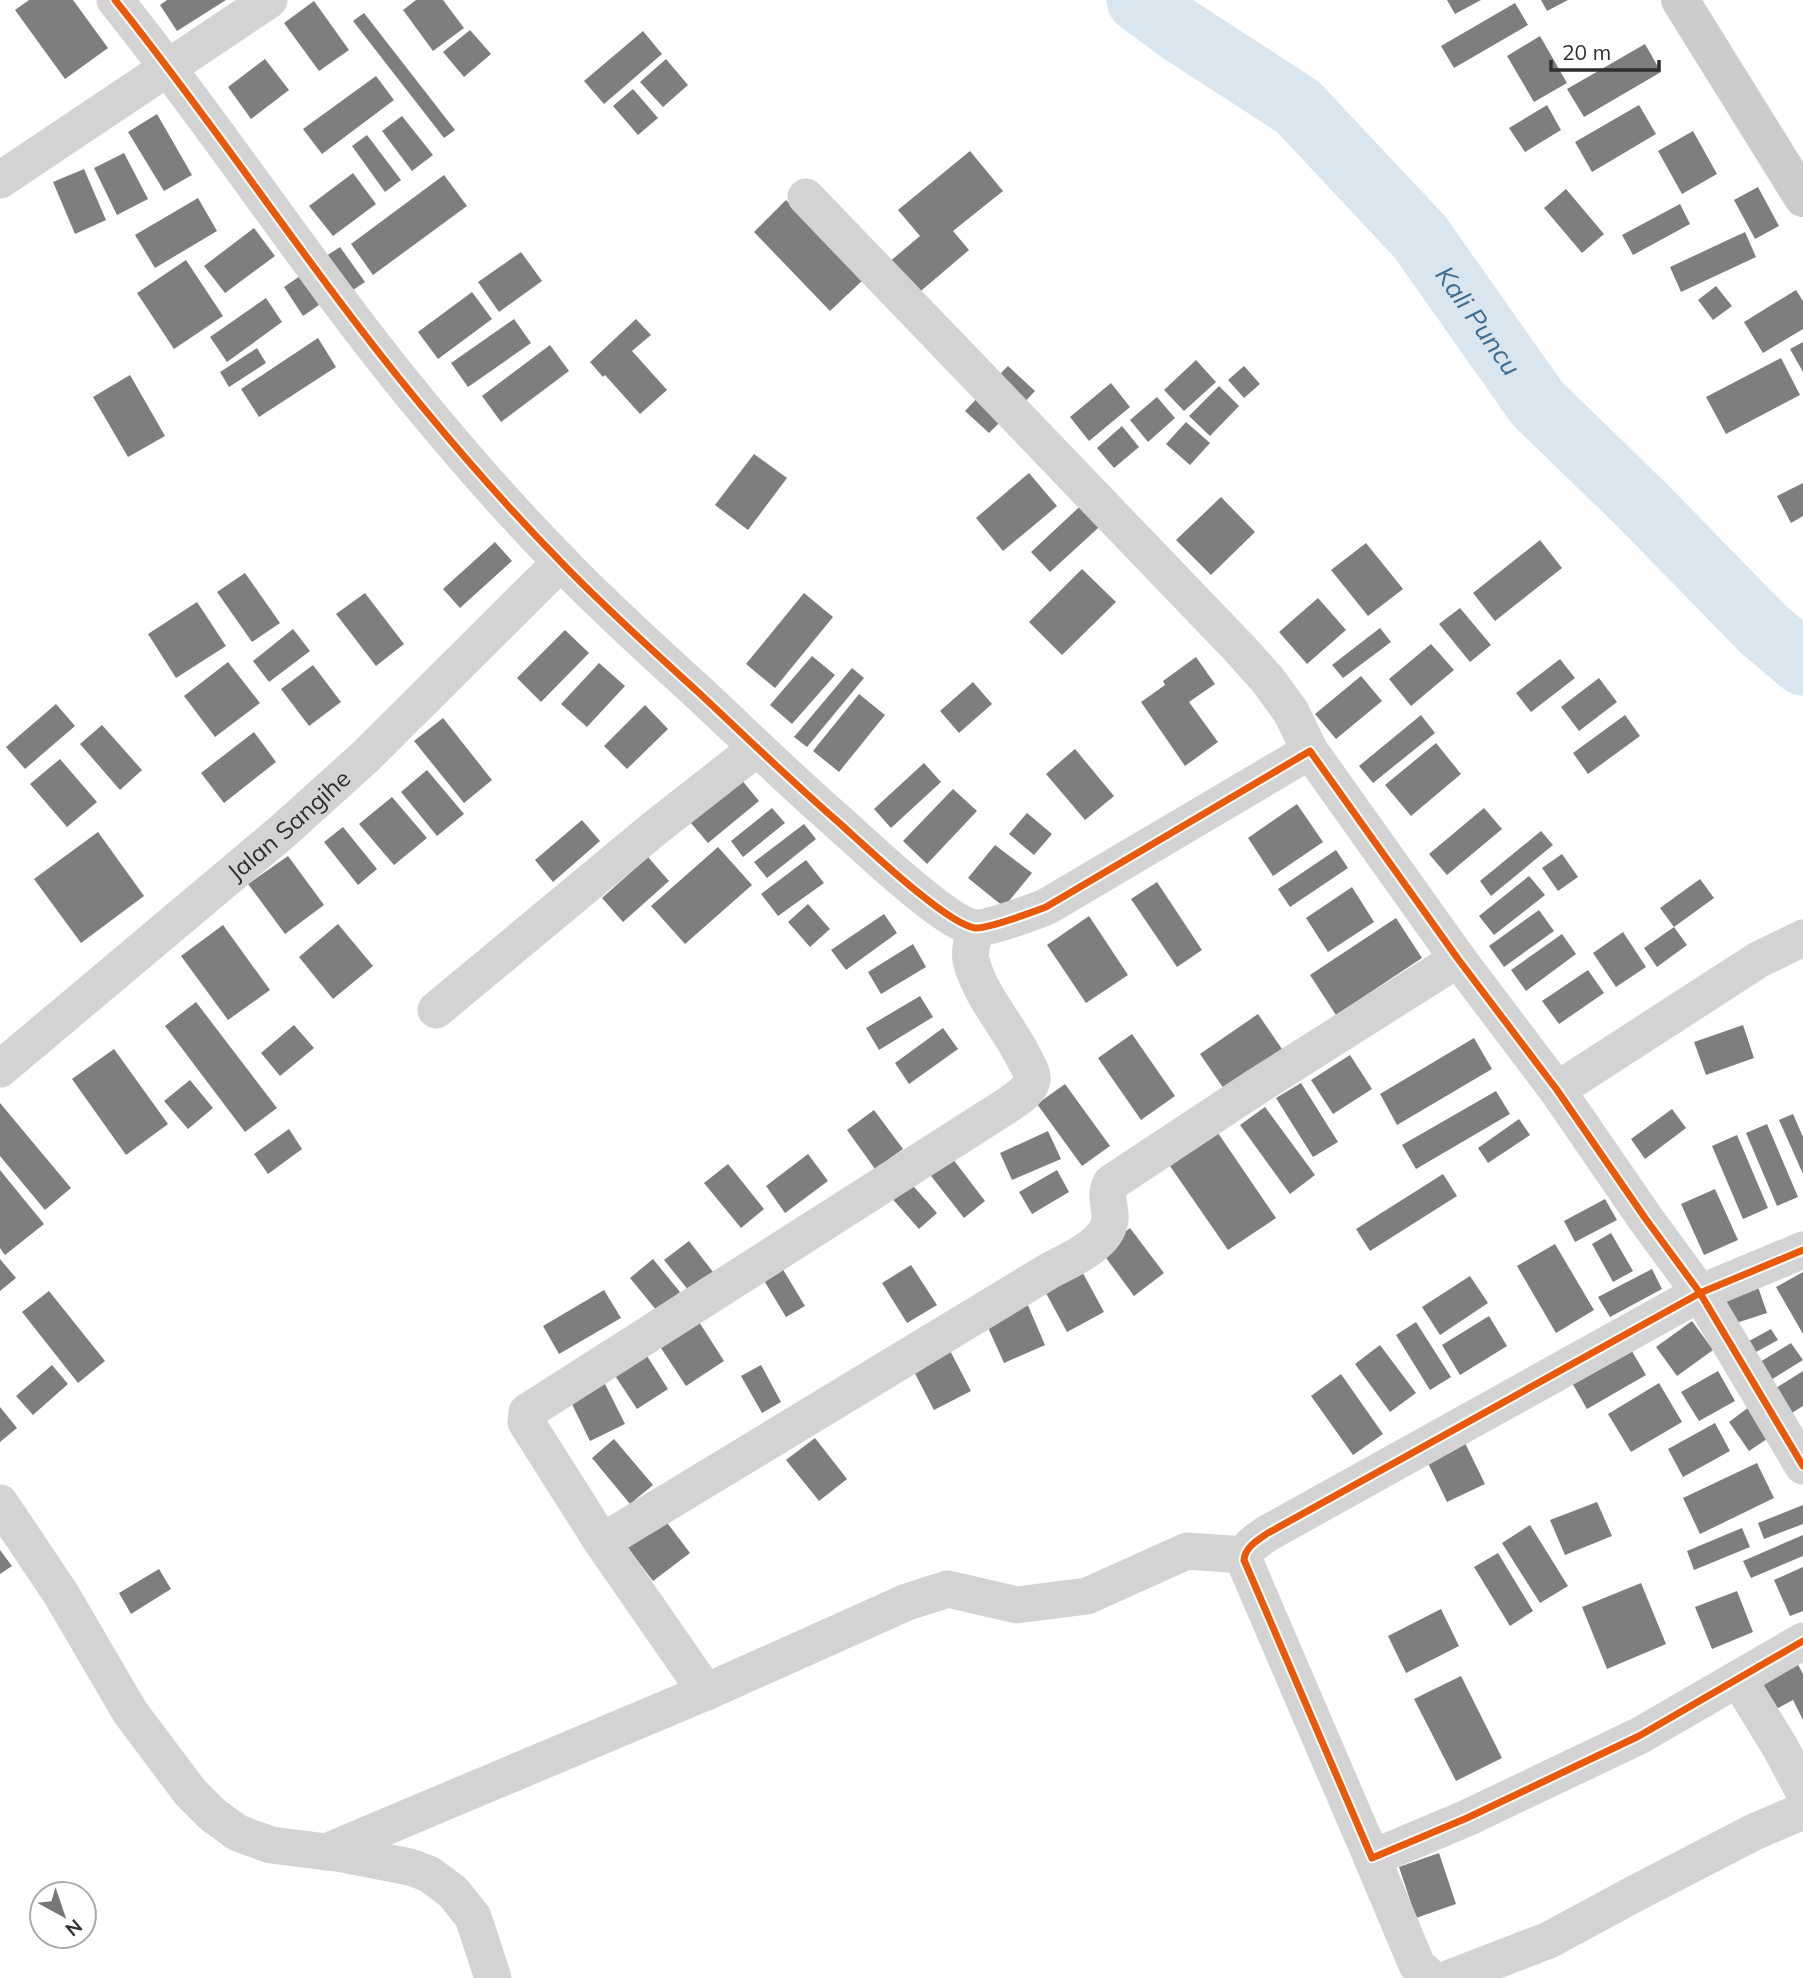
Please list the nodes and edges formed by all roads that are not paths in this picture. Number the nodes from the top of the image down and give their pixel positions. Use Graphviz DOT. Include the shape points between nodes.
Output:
graph roads {
  1 [pos="115,0"];
  2 [pos="269,0"];
  3 [pos="1680,0"];
  4 [pos="169,67"];
  5 [pos="0,180"];
  6 [pos="806,197"];
  7 [pos="1803,198"];
  8 [pos="561,562"];
  9 [pos="757,748"];
  10 [pos="1310,751"];
  11 [pos="976,928"];
  12 [pos="1803,938"];
  13 [pos="1458,959"];
  14 [pos="436,1010"];
  15 [pos="0,1069"];
  16 [pos="1557,1090"];
  17 [pos="1803,1250"];
  18 [pos="1700,1293"];
  19 [pos="1803,1465"];
  20 [pos="0,1503"];
  21 [pos="602,1542"];
  22 [pos="1244,1555"];
  23 [pos="1803,1642"];
  24 [pos="1739,1680"];
  25 [pos="706,1692"];
  26 [pos="1803,1790"];
  27 [pos="1803,1811"];
  28 [pos="327,1852"];
  29 [pos="1371,1858"];
  30 [pos="493,1978"];
  31 [pos="1431,1978"];
  32 [pos="1450,1978"];
  1 -- 4 [label="street"];
  2 -- 4 [label="street"];
  3 -- 7 [label="main road"];
  4 -- 5 [label="street"];
  4 -- 8 [label="street" via="364,335 426,412"];
  6 -- 10 [label="street" via="1240,649 1291,712"];
  8 -- 9 [label="street"];
  8 -- 15 [label="street, Jalan Sangihe" via="355,767"];
  9 -- 11 [label="street" via="905,882 952,917"];
  9 -- 14 [label="street"];
  10 -- 11 [label="street" via="1046,907"];
  10 -- 13 [label="street"];
  11 -- 21 [label="street" via="971,958 983,989 1033,1076 1025,1093 527,1412 526,1422"];
  12 -- 16 [label="street" via="1758,960"];
  13 -- 16 [label="street"];
  13 -- 21 [label="street" via="1111,1182 1107,1197 1110,1225 1091,1248"];
  16 -- 18 [label="street"];
  17 -- 18 [label="street"];
  18 -- 19 [label="street"];
  18 -- 22 [label="street" via="1268,1533"];
  20 -- 28 [label="street" via="61,1594 130,1712 190,1792 238,1833 271,1845"];
  21 -- 25 [label="street"];
  22 -- 25 [label="street" via="1187,1551 1087,1596 1017,1605 948,1589 907,1602"];
  22 -- 29 [label="street"];
  23 -- 24 [label="street"];
  24 -- 26 [label="street"];
  24 -- 29 [label="street" via="1639,1736 1468,1818"];
  25 -- 28 [label="street"];
  27 -- 32 [label="street" via="1742,1838 1549,1940"];
  28 -- 30 [label="street" via="410,1867 453,1892 473,1917"];
  29 -- 31 [label="street" via="1417,1965"];
}
